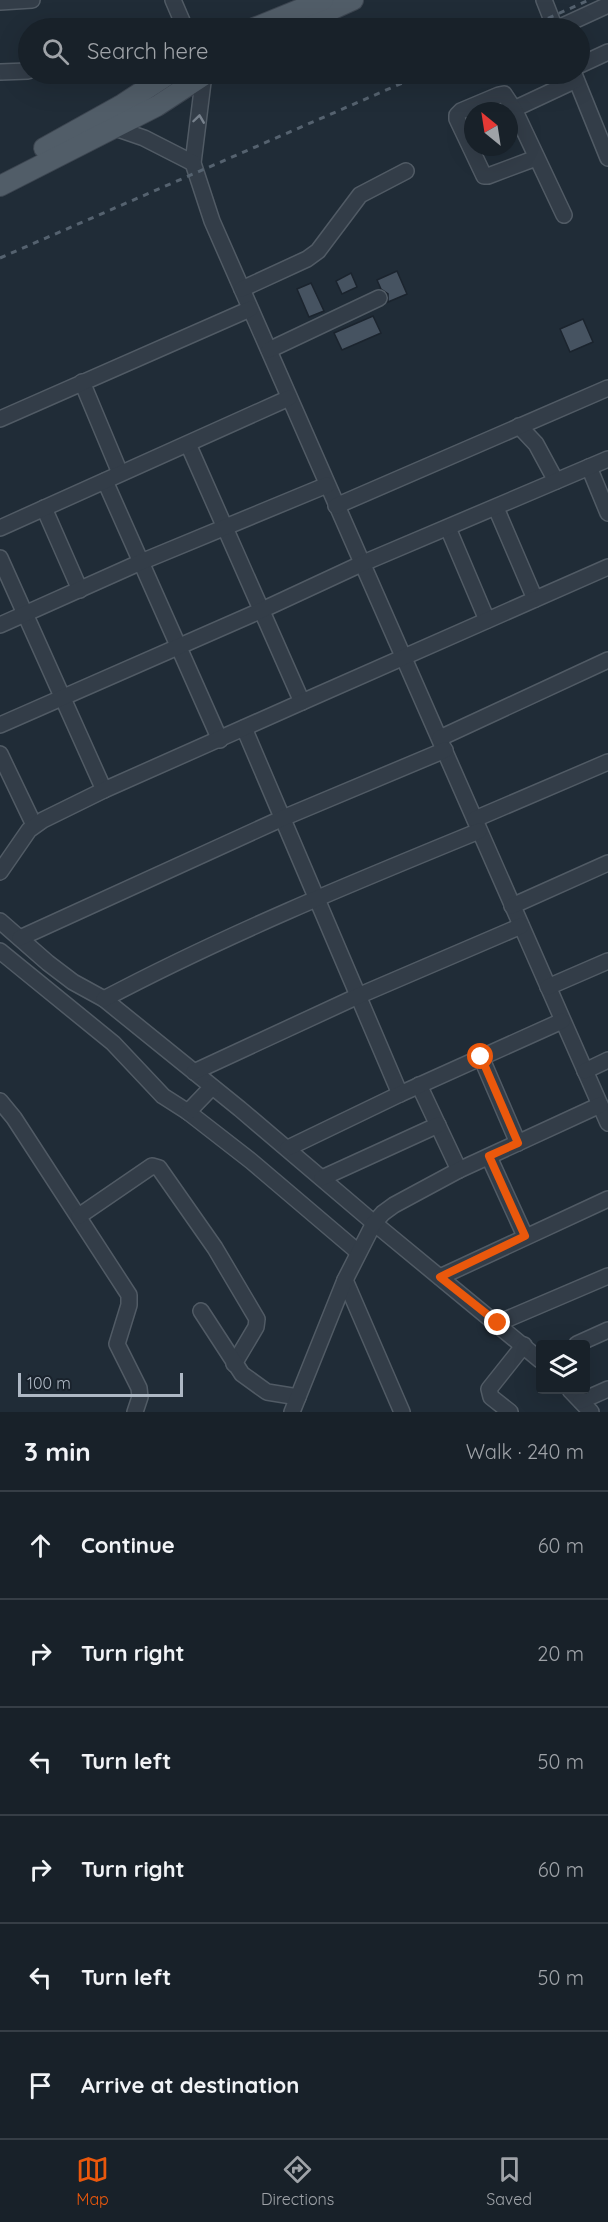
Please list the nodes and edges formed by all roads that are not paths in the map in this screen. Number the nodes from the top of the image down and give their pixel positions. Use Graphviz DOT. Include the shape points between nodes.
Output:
graph roads {
  1 [pos="32,0"];
  2 [pos="173,0"];
  3 [pos="323,0"];
  4 [pos="353,0"];
  5 [pos="544,0"];
  6 [pos="0,2"];
  7 [pos="608,5"];
  8 [pos="181,18"];
  9 [pos="279,18"];
  10 [pos="312,18"];
  11 [pos="552,18"];
  12 [pos="579,18"];
  13 [pos="608,52"];
  14 [pos="590,64"];
  15 [pos="18,71"];
  16 [pos="0,72"];
  17 [pos="154,84"];
  18 [pos="177,84"];
  19 [pos="190,84"];
  20 [pos="203,84"];
  21 [pos="557,84"];
  22 [pos="580,84"];
  23 [pos="182,90"];
  24 [pos="482,102"];
  25 [pos="510,102"];
  26 [pos="518,107"];
  27 [pos="464,110"];
  28 [pos="518,118"];
  29 [pos="115,128"];
  30 [pos="464,132"];
  31 [pos="475,156"];
  32 [pos="39,158"];
  33 [pos="536,158"];
  34 [pos="608,158"];
  35 [pos="193,163"];
  36 [pos="406,171"];
  37 [pos="0,172"];
  38 [pos="0,186"];
  39 [pos="564,215"];
  40 [pos="242,288"];
  41 [pos="379,298"];
  42 [pos="250,309"];
  43 [pos="269,350"];
  44 [pos="82,382"];
  45 [pos="608,388"];
  46 [pos="289,398"];
  47 [pos="0,419"];
  48 [pos="519,426"];
  49 [pos="188,444"];
  50 [pos="608,459"];
  51 [pos="589,467"];
  52 [pos="120,473"];
  53 [pos="105,481"];
  54 [pos="556,481"];
  55 [pos="327,485"];
  56 [pos="336,506"];
  57 [pos="44,508"];
  58 [pos="496,508"];
  59 [pos="608,513"];
  60 [pos="224,527"];
  61 [pos="0,528"];
  62 [pos="448,528"];
  63 [pos="0,558"];
  64 [pos="141,562"];
  65 [pos="361,564"];
  66 [pos="608,567"];
  67 [pos="80,590"];
  68 [pos="535,599"];
  69 [pos="262,610"];
  70 [pos="25,613"];
  71 [pos="487,620"];
  72 [pos="0,625"];
  73 [pos="178,646"];
  74 [pos="403,657"];
  75 [pos="608,660"];
  76 [pos="63,698"];
  77 [pos="302,702"];
  78 [pos="0,725"];
  79 [pos="244,728"];
  80 [pos="220,740"];
  81 [pos="443,744"];
  82 [pos="0,754"];
  83 [pos="608,762"];
  84 [pos="104,790"];
  85 [pos="283,818"];
  86 [pos="34,825"];
  87 [pos="477,825"];
  88 [pos="608,863"];
  89 [pos="0,872"];
  90 [pos="316,898"];
  91 [pos="512,906"];
  92 [pos="0,921"];
  93 [pos="521,926"];
  94 [pos="20,938"];
  95 [pos="0,951"];
  96 [pos="608,961"];
  97 [pos="548,987"];
  98 [pos="358,996"];
  99 [pos="104,999"];
  100 [pos="562,1021"];
  101 [pos="481,1057"];
  102 [pos="608,1060"];
  103 [pos="585,1071"];
  104 [pos="194,1072"];
  105 [pos="419,1085"];
  106 [pos="212,1086"];
  107 [pos="400,1094"];
  108 [pos="0,1101"];
  109 [pos="600,1105"];
  110 [pos="188,1112"];
  111 [pos="608,1123"];
  112 [pos="438,1125"];
  113 [pos="518,1143"];
  114 [pos="288,1148"];
  115 [pos="489,1156"];
  116 [pos="459,1170"];
  117 [pos="322,1178"];
  118 [pos="608,1198"];
  119 [pos="79,1216"];
  120 [pos="374,1223"];
  121 [pos="525,1236"];
  122 [pos="358,1252"];
  123 [pos="608,1276"];
  124 [pos="440,1277"];
  125 [pos="345,1280"];
  126 [pos="201,1311"];
  127 [pos="498,1323"];
  128 [pos="608,1330"];
  129 [pos="586,1340"];
  130 [pos="524,1345"];
  131 [pos="536,1356"];
  132 [pos="234,1365"];
  133 [pos="608,1389"];
  134 [pos="574,1394"];
  135 [pos="298,1397"];
  136 [pos="586,1407"];
  137 [pos="135,1412"];
  138 [pos="292,1412"];
  139 [pos="402,1412"];
  140 [pos="510,1412"];
  1 -- 6 [label="street"];
  2 -- 8 [label="street"];
  3 -- 9 [label="main road"];
  4 -- 10 [label="main road"];
  5 -- 11 [label="street"];
  7 -- 12 [label="street"];
  13 -- 14 [label="street"];
  15 -- 16 [label="street"];
  17 -- 32 [label="main road"];
  18 -- 23 [label="street"];
  19 -- 23 [label="main road"];
  35 -- 20 [label="street, one-way"];
  21 -- 26 [label="street"];
  22 -- 34 [label="street"];
  23 -- 29 [label="main road"];
  24 -- 25 [label="street" via="504,94"];
  27 -- 30 [label="street" via="458,119"];
  28 -- 33 [label="street"];
  29 -- 32 [label="main road"];
  29 -- 35 [label="street"];
  31 -- 33 [label="street" via="484,176"];
  32 -- 37 [label="main road"];
  32 -- 38 [label="main road"];
  33 -- 39 [label="street"];
  35 -- 40 [label="street" via="212,221"];
  36 -- 40 [label="street" via="360,195 318,251 307,259"];
  40 -- 42 [label="street"];
  41 -- 43 [label="street"];
  42 -- 43 [label="street"];
  42 -- 44 [label="street"];
  43 -- 46 [label="street"];
  44 -- 47 [label="street"];
  44 -- 52 [label="street"];
  45 -- 48 [label="street"];
  46 -- 49 [label="street"];
  46 -- 55 [label="street"];
  48 -- 54 [label="street" via="536,444"];
  48 -- 56 [label="street"];
  49 -- 52 [label="street"];
  49 -- 60 [label="street"];
  50 -- 51 [label="street"];
  51 -- 54 [label="street"];
  51 -- 59 [label="street"];
  52 -- 53 [label="street"];
  53 -- 57 [label="street"];
  53 -- 64 [label="street"];
  54 -- 58 [label="street"];
  55 -- 56 [label="street"];
  55 -- 60 [label="street"];
  56 -- 65 [label="street"];
  57 -- 61 [label="street"];
  57 -- 67 [label="street"];
  58 -- 62 [label="street"];
  58 -- 68 [label="street"];
  60 -- 64 [label="street"];
  60 -- 69 [label="street"];
  62 -- 65 [label="street"];
  62 -- 71 [label="street"];
  63 -- 70 [label="street"];
  64 -- 67 [label="street"];
  64 -- 73 [label="street"];
  65 -- 69 [label="street"];
  65 -- 74 [label="street"];
  66 -- 68 [label="street"];
  67 -- 70 [label="street"];
  68 -- 71 [label="street"];
  69 -- 73 [label="street"];
  69 -- 77 [label="street"];
  70 -- 72 [label="street"];
  70 -- 76 [label="street"];
  71 -- 74 [label="street"];
  73 -- 76 [label="street"];
  73 -- 80 [label="street"];
  74 -- 77 [label="street"];
  74 -- 81 [label="street"];
  75 -- 81 [label="street"];
  76 -- 78 [label="street"];
  76 -- 84 [label="street"];
  77 -- 79 [label="street"];
  79 -- 80 [label="street"];
  79 -- 85 [label="street"];
  80 -- 84 [label="street"];
  81 -- 85 [label="street"];
  81 -- 87 [label="street"];
  82 -- 86 [label="street"];
  83 -- 87 [label="street"];
  84 -- 86 [label="street"];
  85 -- 90 [label="street"];
  85 -- 94 [label="street"];
  86 -- 89 [label="street"];
  87 -- 90 [label="street"];
  87 -- 91 [label="street"];
  88 -- 91 [label="street"];
  90 -- 98 [label="street"];
  90 -- 99 [label="street"];
  91 -- 93 [label="street"];
  92 -- 94 [label="street"];
  93 -- 97 [label="street"];
  93 -- 98 [label="street"];
  94 -- 99 [label="street" via="73,982"];
  95 -- 110 [label="street" via="113,1043 163,1096"];
  96 -- 97 [label="street"];
  97 -- 100 [label="street"];
  98 -- 104 [label="street"];
  98 -- 107 [label="street"];
  99 -- 104 [label="street"];
  100 -- 101 [label="street"];
  100 -- 103 [label="street"];
  101 -- 105 [label="street"];
  101 -- 113 [label="street"];
  102 -- 103 [label="street"];
  103 -- 109 [label="street"];
  104 -- 106 [label="street"];
  105 -- 107 [label="street"];
  105 -- 112 [label="street"];
  106 -- 110 [label="street"];
  106 -- 114 [label="street"];
  107 -- 114 [label="street"];
  108 -- 119 [label="street"];
  109 -- 111 [label="street"];
  109 -- 113 [label="street"];
  110 -- 122 [label="street"];
  112 -- 116 [label="street"];
  112 -- 117 [label="street"];
  113 -- 115 [label="street"];
  114 -- 117 [label="street"];
  115 -- 116 [label="street"];
  115 -- 121 [label="street"];
  116 -- 120 [label="street" via="394,1205"];
  117 -- 120 [label="street"];
  118 -- 121 [label="street"];
  119 -- 132 [label="street" via="152,1166 159,1168 215,1248 257,1319"];
  119 -- 137 [label="street" via="129,1295 117,1344 139,1388"];
  120 -- 122 [label="street"];
  120 -- 124 [label="street"];
  121 -- 124 [label="street"];
  122 -- 125 [label="street"];
  123 -- 127 [label="street"];
  124 -- 127 [label="street"];
  125 -- 135 [label="street"];
  125 -- 139 [label="street"];
  126 -- 132 [label="street"];
  127 -- 130 [label="street"];
  128 -- 129 [label="street"];
  130 -- 131 [label="street"];
  130 -- 140 [label="street" via="489,1389 491,1396"];
  132 -- 135 [label="street" via="267,1392"];
  133 -- 136 [label="street"];
  134 -- 136 [label="street"];
  135 -- 138 [label="street"];
}
